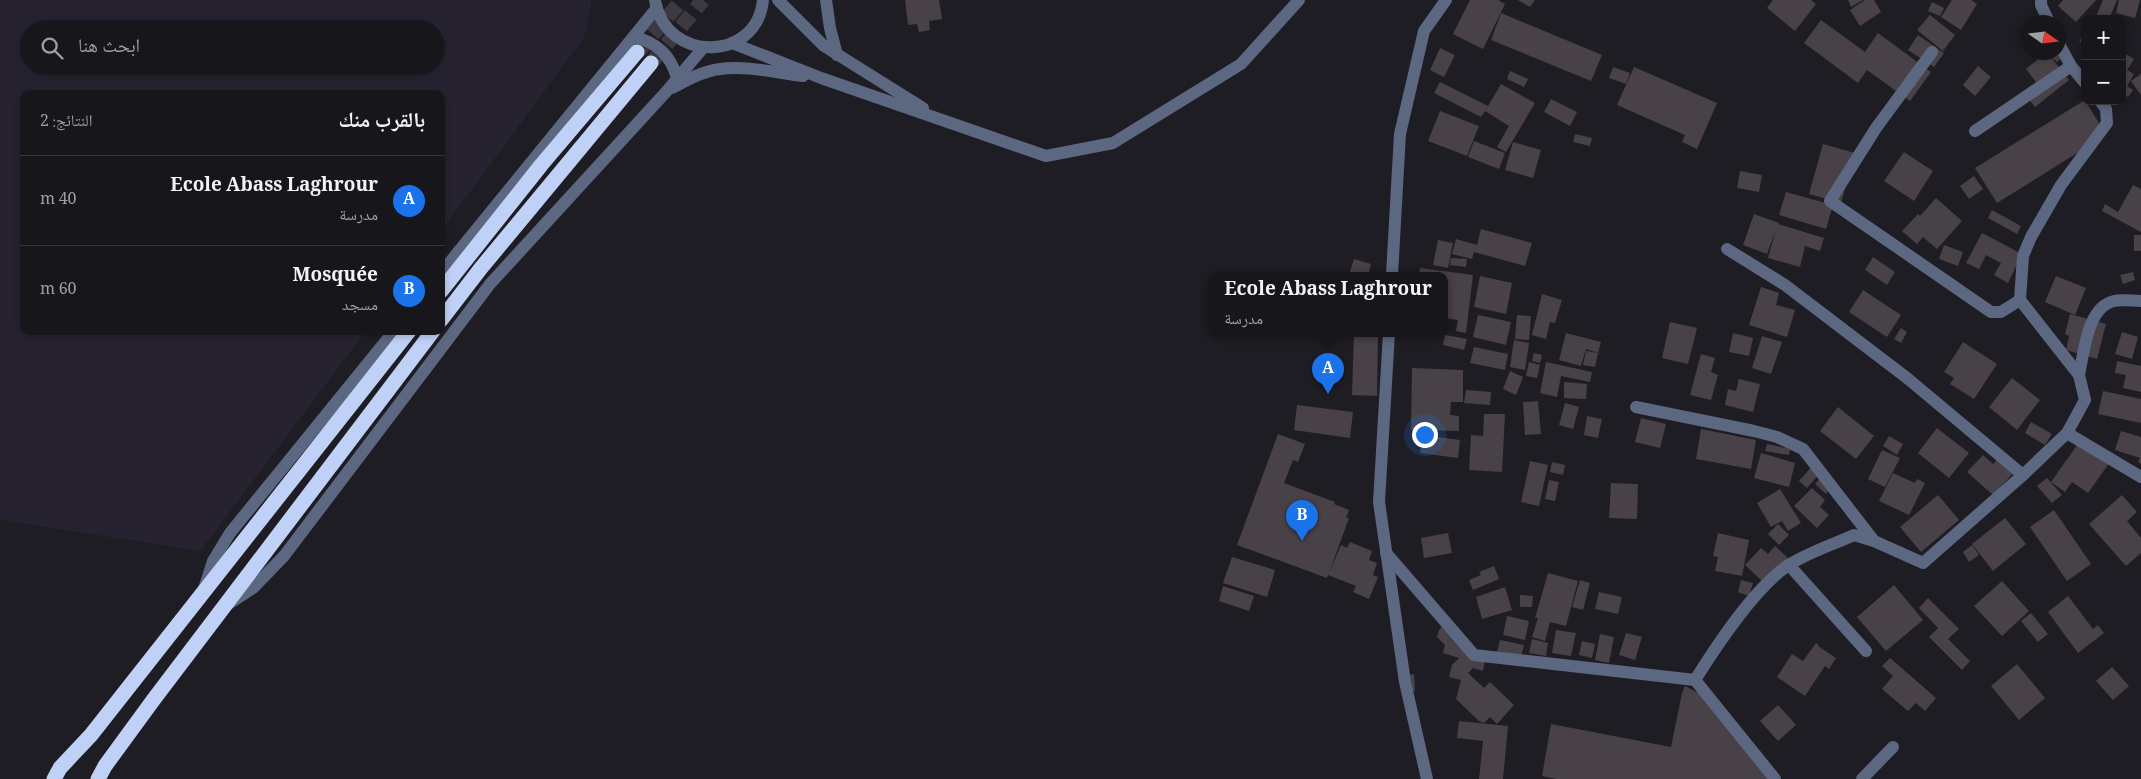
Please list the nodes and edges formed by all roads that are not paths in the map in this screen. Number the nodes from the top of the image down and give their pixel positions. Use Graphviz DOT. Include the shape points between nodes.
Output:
graph roads {
  1 [pos="763,0"];
  2 [pos="778,0"];
  3 [pos="826,0"];
  4 [pos="1298,0"];
  5 [pos="1446,0"];
  6 [pos="2041,0"];
  7 [pos="655,5"];
  8 [pos="2046,15"];
  9 [pos="634,37"];
  10 [pos="732,43"];
  11 [pos="703,48"];
  12 [pos="637,52"];
  13 [pos="1932,52"];
  14 [pos="837,55"];
  15 [pos="2066,57"];
  16 [pos="651,63"];
  17 [pos="2071,66"];
  18 [pos="678,78"];
  19 [pos="821,78"];
  20 [pos="2081,78"];
  21 [pos="666,92"];
  22 [pos="2103,105"];
  23 [pos="944,120"];
  24 [pos="1975,131"];
  25 [pos="1727,249"];
  26 [pos="445,268"];
  27 [pos="1392,272"];
  28 [pos="445,286"];
  29 [pos="2020,300"];
  30 [pos="2141,301"];
  31 [pos="445,315"];
  32 [pos="391,335"];
  33 [pos="406,335"];
  34 [pos="430,335"];
  35 [pos="1388,337"];
  36 [pos="2079,375"];
  37 [pos="1636,407"];
  38 [pos="2067,433"];
  39 [pos="2023,475"];
  40 [pos="2141,477"];
  41 [pos="1874,541"];
  42 [pos="1386,553"];
  43 [pos="1789,565"];
  44 [pos="202,593"];
  45 [pos="224,607"];
  46 [pos="1866,651"];
  47 [pos="1696,680"];
  48 [pos="1893,747"];
  49 [pos="54,779"];
  50 [pos="98,779"];
  51 [pos="1427,779"];
  52 [pos="1775,779"];
  53 [pos="1862,779"];
  1 -- 10 [label="street" via="757,20"];
  2 -- 14 [label="street"];
  3 -- 14 [label="street"];
  4 -- 23 [label="street" via="1241,64 1113,143 1046,156"];
  5 -- 27 [label="street" via="1424,31 1400,134"];
  6 -- 8 [label="street"];
  7 -- 9 [label="street"];
  7 -- 11 [label="street" via="666,28 682,42"];
  9 -- 18 [label="street" via="654,44 665,54"];
  9 -- 26 [label="street"];
  10 -- 11 [label="street"];
  10 -- 19 [label="street"];
  11 -- 18 [label="street"];
  12 -- 28 [label="highway"];
  13 -- 29 [label="street" via="1876,128 1830,201 1992,312 2000,312"];
  14 -- 23 [label="street"];
  15 -- 17 [label="street"];
  16 -- 31 [label="highway"];
  17 -- 20 [label="street"];
  17 -- 24 [label="street"];
  18 -- 21 [label="street"];
  19 -- 21 [label="street" via="718,69"];
  19 -- 23 [label="street"];
  21 -- 45 [label="street" via="490,284 284,556 253,588"];
  22 -- 29 [label="street" via="2107,123 2062,185 2031,237 2024,256"];
  25 -- 39 [label="street" via="1785,285 1907,378"];
  29 -- 36 [label="street"];
  30 -- 36 [label="street" via="2113,301 2091,321"];
  32 -- 44 [label="street" via="230,533 213,561"];
  33 -- 44 [label="highway"];
  34 -- 45 [label="highway"];
  35 -- 42 [label="street" via="1378,502"];
  36 -- 38 [label="street" via="2085,400"];
  37 -- 41 [label="street" via="1769,435 1803,449"];
  38 -- 39 [label="street"];
  38 -- 40 [label="street"];
  39 -- 41 [label="street" via="1923,562"];
  41 -- 43 [label="street" via="1854,535"];
  42 -- 47 [label="street" via="1474,655"];
  42 -- 51 [label="street" via="1405,682"];
  43 -- 46 [label="street"];
  43 -- 47 [label="street" via="1770,580 1717,644"];
  44 -- 49 [label="highway"];
  45 -- 50 [label="highway" via="120,744"];
  47 -- 52 [label="street"];
  48 -- 53 [label="street"];
}
